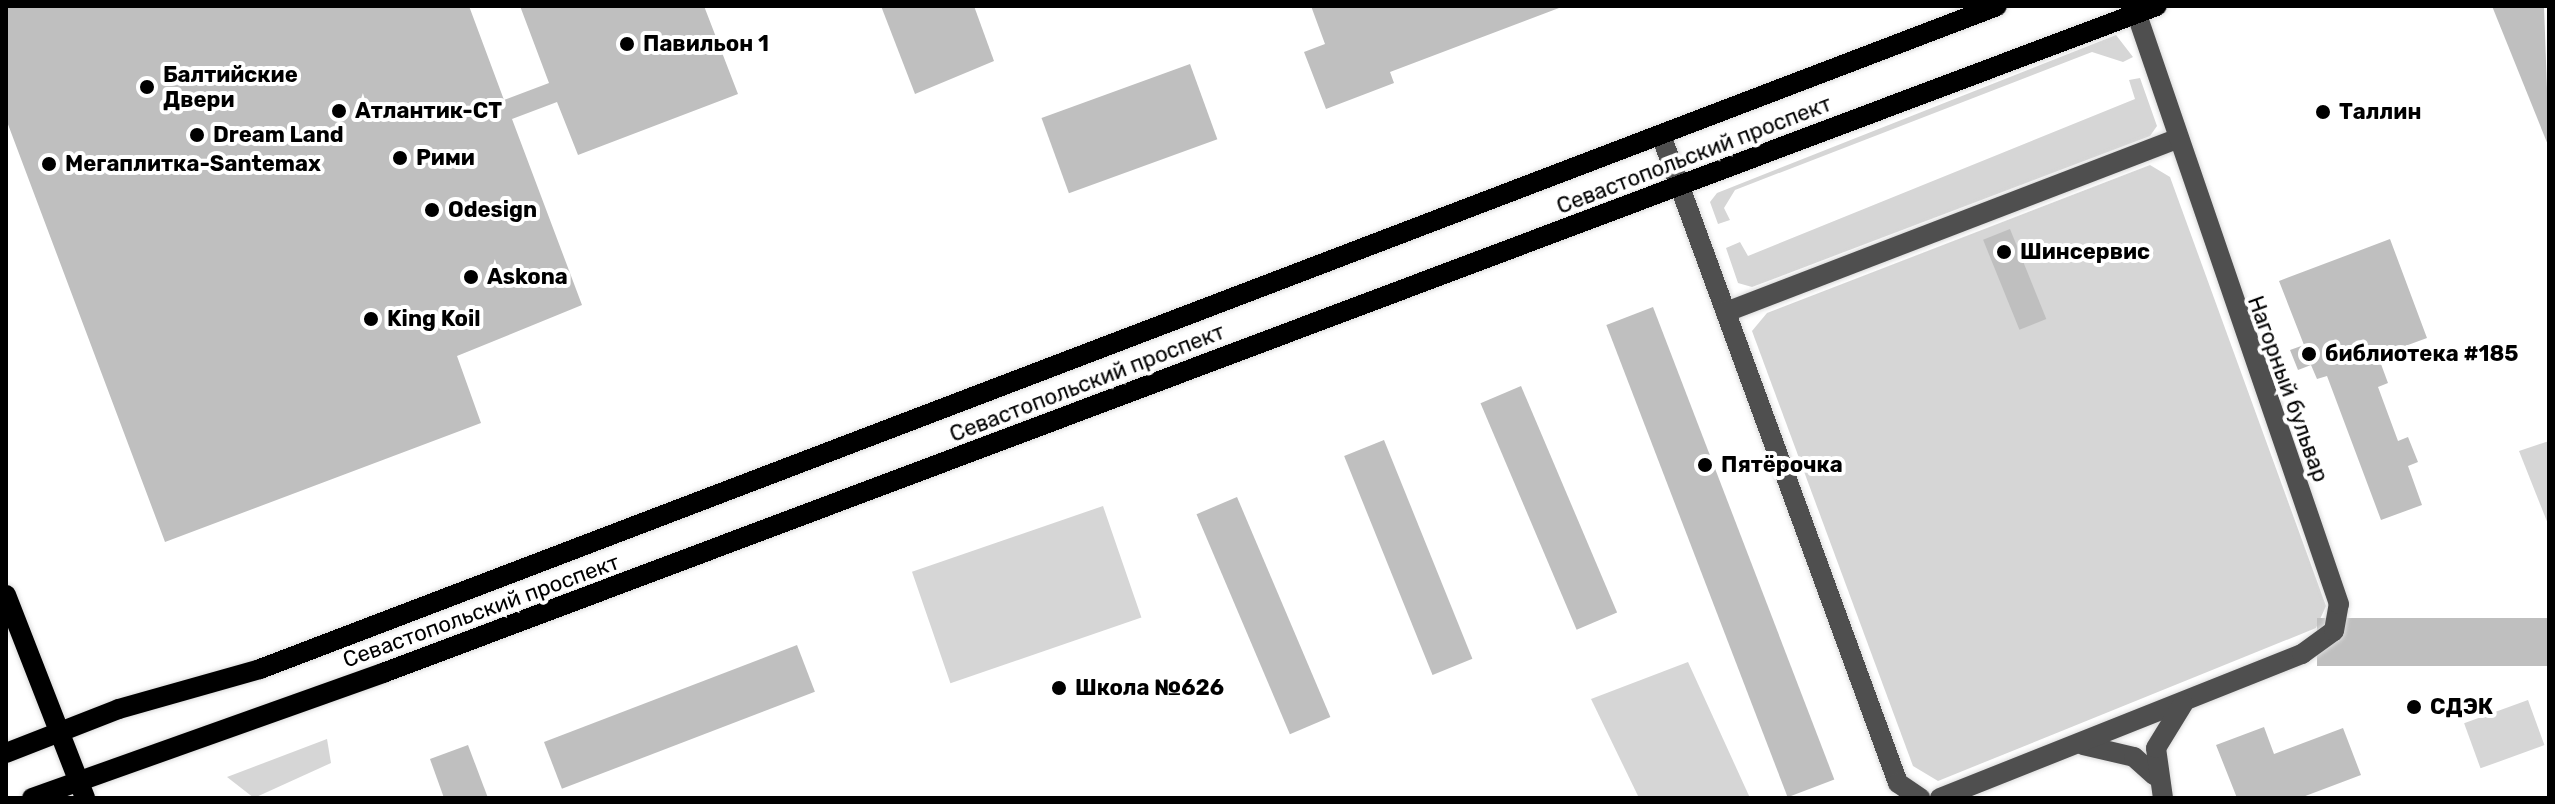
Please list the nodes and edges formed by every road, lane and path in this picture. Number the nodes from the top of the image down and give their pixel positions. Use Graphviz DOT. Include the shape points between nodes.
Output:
graph roads {
  1 [pos="1997,6"];
  2 [pos="2157,6"];
  3 [pos="2136,10"];
  4 [pos="1661,135"];
  5 [pos="2174,140"];
  6 [pos="1680,186"];
  7 [pos="1726,312"];
  8 [pos="6,595"];
  9 [pos="2185,701"];
  10 [pos="60,731"];
  11 [pos="2081,745"];
  12 [pos="6,753"];
  13 [pos="2154,775"];
  14 [pos="82,789"];
  15 [pos="32,798"];
  16 [pos="1920,798"];
  17 [pos="1940,798"];
  18 [pos="2163,798"];
  1 -- 4 [label="main road, Севастопольский проспект"];
  2 -- 3 [label="main road, Севастопольский проспект"];
  3 -- 5 [label="street, Нагорный бульвар"];
  3 -- 6 [label="main road, Севастопольский проспект"];
  4 -- 6 [label="street"];
  4 -- 10 [label="main road, Севастопольский проспект" via="260,669"];
  5 -- 7 [label="street"];
  5 -- 9 [label="street, Нагорный бульвар" via="2339,604 2334,631 2302,654"];
  6 -- 7 [label="street"];
  6 -- 14 [label="main road, Севастопольский проспект"];
  7 -- 16 [label="street" via="1898,783"];
  8 -- 10 [label="main road"];
  9 -- 11 [label="street, Нагорный бульвар"];
  9 -- 13 [label="street" via="2156,748"];
  10 -- 12 [label="main road, Севастопольский проспект"];
  10 -- 14 [label="main road"];
  11 -- 13 [label="street" via="2108,746"];
  11 -- 17 [label="street, Нагорный бульвар"];
  13 -- 18 [label="street"];
  14 -- 15 [label="main road, Севастопольский проспект"];
}
